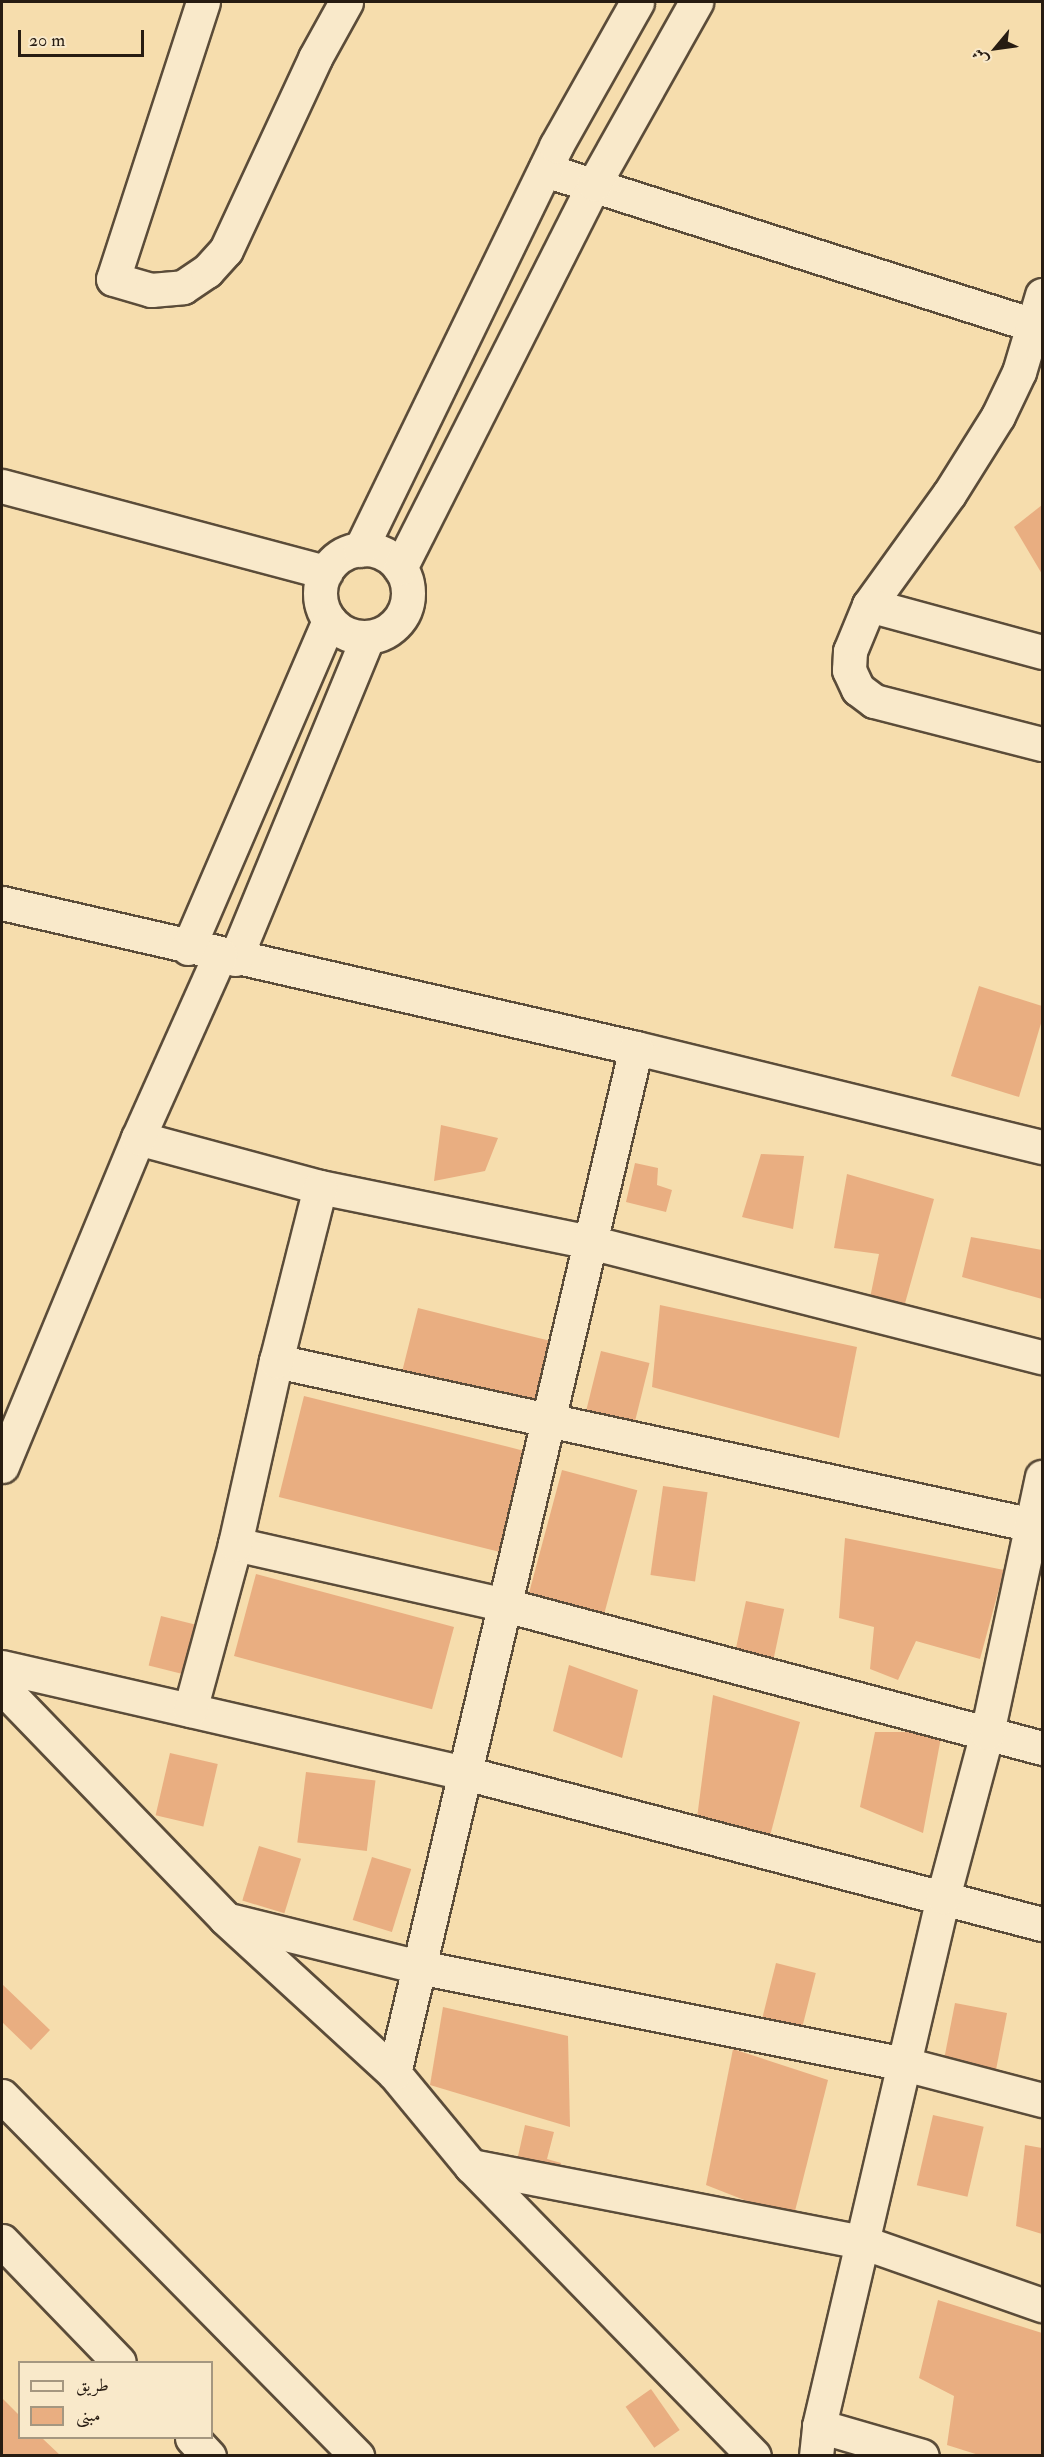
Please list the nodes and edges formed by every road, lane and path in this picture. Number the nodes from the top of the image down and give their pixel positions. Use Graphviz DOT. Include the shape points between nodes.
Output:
graph roads {
  1 [pos="203,2"];
  2 [pos="346,2"];
  3 [pos="637,2"];
  4 [pos="696,2"];
  5 [pos="545,170"];
  6 [pos="594,184"];
  7 [pos="1038,310"];
  8 [pos="2,486"];
  9 [pos="360,550"];
  10 [pos="400,568"];
  11 [pos="326,572"];
  12 [pos="869,605"];
  13 [pos="329,620"];
  14 [pos="368,636"];
  15 [pos="1042,652"];
  16 [pos="1042,744"];
  17 [pos="2,903"];
  18 [pos="188,948"];
  19 [pos="228,957"];
  20 [pos="636,1048"];
  21 [pos="138,1138"];
  22 [pos="1042,1148"];
  23 [pos="320,1186"];
  24 [pos="590,1242"];
  25 [pos="1042,1357"];
  26 [pos="276,1361"];
  27 [pos="549,1419"];
  28 [pos="2,1466"];
  29 [pos="1042,1477"];
  30 [pos="1037,1525"];
  31 [pos="235,1544"];
  32 [pos="505,1605"];
  33 [pos="2,1667"];
  34 [pos="2,1687"];
  35 [pos="190,1710"];
  36 [pos="987,1732"];
  37 [pos="1042,1748"];
  38 [pos="465,1773"];
  39 [pos="944,1897"];
  40 [pos="225,1918"];
  41 [pos="1042,1924"];
  42 [pos="419,1967"];
  43 [pos="904,2064"];
  44 [pos="394,2073"];
  45 [pos="2,2096"];
  46 [pos="1042,2100"];
  47 [pos="471,2166"];
  48 [pos="2,2241"];
  49 [pos="862,2242"];
  50 [pos="1042,2305"];
  51 [pos="118,2361"];
  52 [pos="193,2439"];
  53 [pos="818,2441"];
  54 [pos="209,2456"];
  55 [pos="357,2456"];
  56 [pos="754,2456"];
  57 [pos="922,2456"];
  1 -- 2 [label="street" via="113,279 151,290 183,287 207,271 226,250 315,58"];
  3 -- 5 [label="street"];
  4 -- 6 [label="street"];
  5 -- 6 [label="street"];
  5 -- 9 [label="street"];
  6 -- 7 [label="street"];
  6 -- 10 [label="street"];
  7 -- 12 [label="street" via="1019,372 998,416 949,494"];
  8 -- 11 [label="street"];
  9 -- 10 [label="street" via="384,554"];
  9 -- 11 [label="street" via="336,559"];
  10 -- 14 [label="street" via="409,596 404,612 394,626"];
  11 -- 13 [label="street" via="320,588"];
  12 -- 15 [label="street"];
  12 -- 16 [label="street" via="850,651 849,670 858,689 874,701"];
  13 -- 14 [label="street" via="343,631"];
  13 -- 18 [label="street"];
  14 -- 19 [label="street"];
  17 -- 18 [label="street"];
  18 -- 19 [label="street"];
  19 -- 20 [label="street"];
  19 -- 21 [label="street"];
  20 -- 22 [label="street"];
  20 -- 24 [label="street"];
  21 -- 23 [label="street"];
  21 -- 28 [label="street"];
  23 -- 24 [label="street"];
  23 -- 26 [label="street"];
  24 -- 25 [label="street"];
  24 -- 27 [label="street"];
  26 -- 27 [label="street"];
  26 -- 31 [label="street"];
  27 -- 30 [label="street"];
  27 -- 32 [label="street"];
  29 -- 30 [label="street"];
  30 -- 36 [label="street"];
  31 -- 32 [label="street"];
  31 -- 35 [label="street"];
  32 -- 36 [label="street"];
  32 -- 38 [label="street"];
  33 -- 35 [label="street"];
  34 -- 40 [label="street"];
  35 -- 38 [label="street"];
  36 -- 37 [label="street"];
  36 -- 39 [label="street"];
  38 -- 39 [label="street"];
  38 -- 42 [label="street"];
  39 -- 41 [label="street"];
  39 -- 43 [label="street"];
  40 -- 42 [label="street"];
  40 -- 44 [label="street"];
  42 -- 43 [label="street"];
  42 -- 44 [label="street"];
  43 -- 46 [label="street"];
  43 -- 49 [label="street"];
  44 -- 47 [label="street"];
  45 -- 55 [label="street"];
  47 -- 49 [label="street"];
  47 -- 56 [label="street"];
  48 -- 51 [label="street"];
  49 -- 50 [label="street"];
  49 -- 53 [label="street"];
  52 -- 54 [label="street"];
  53 -- 57 [label="street"];
}
